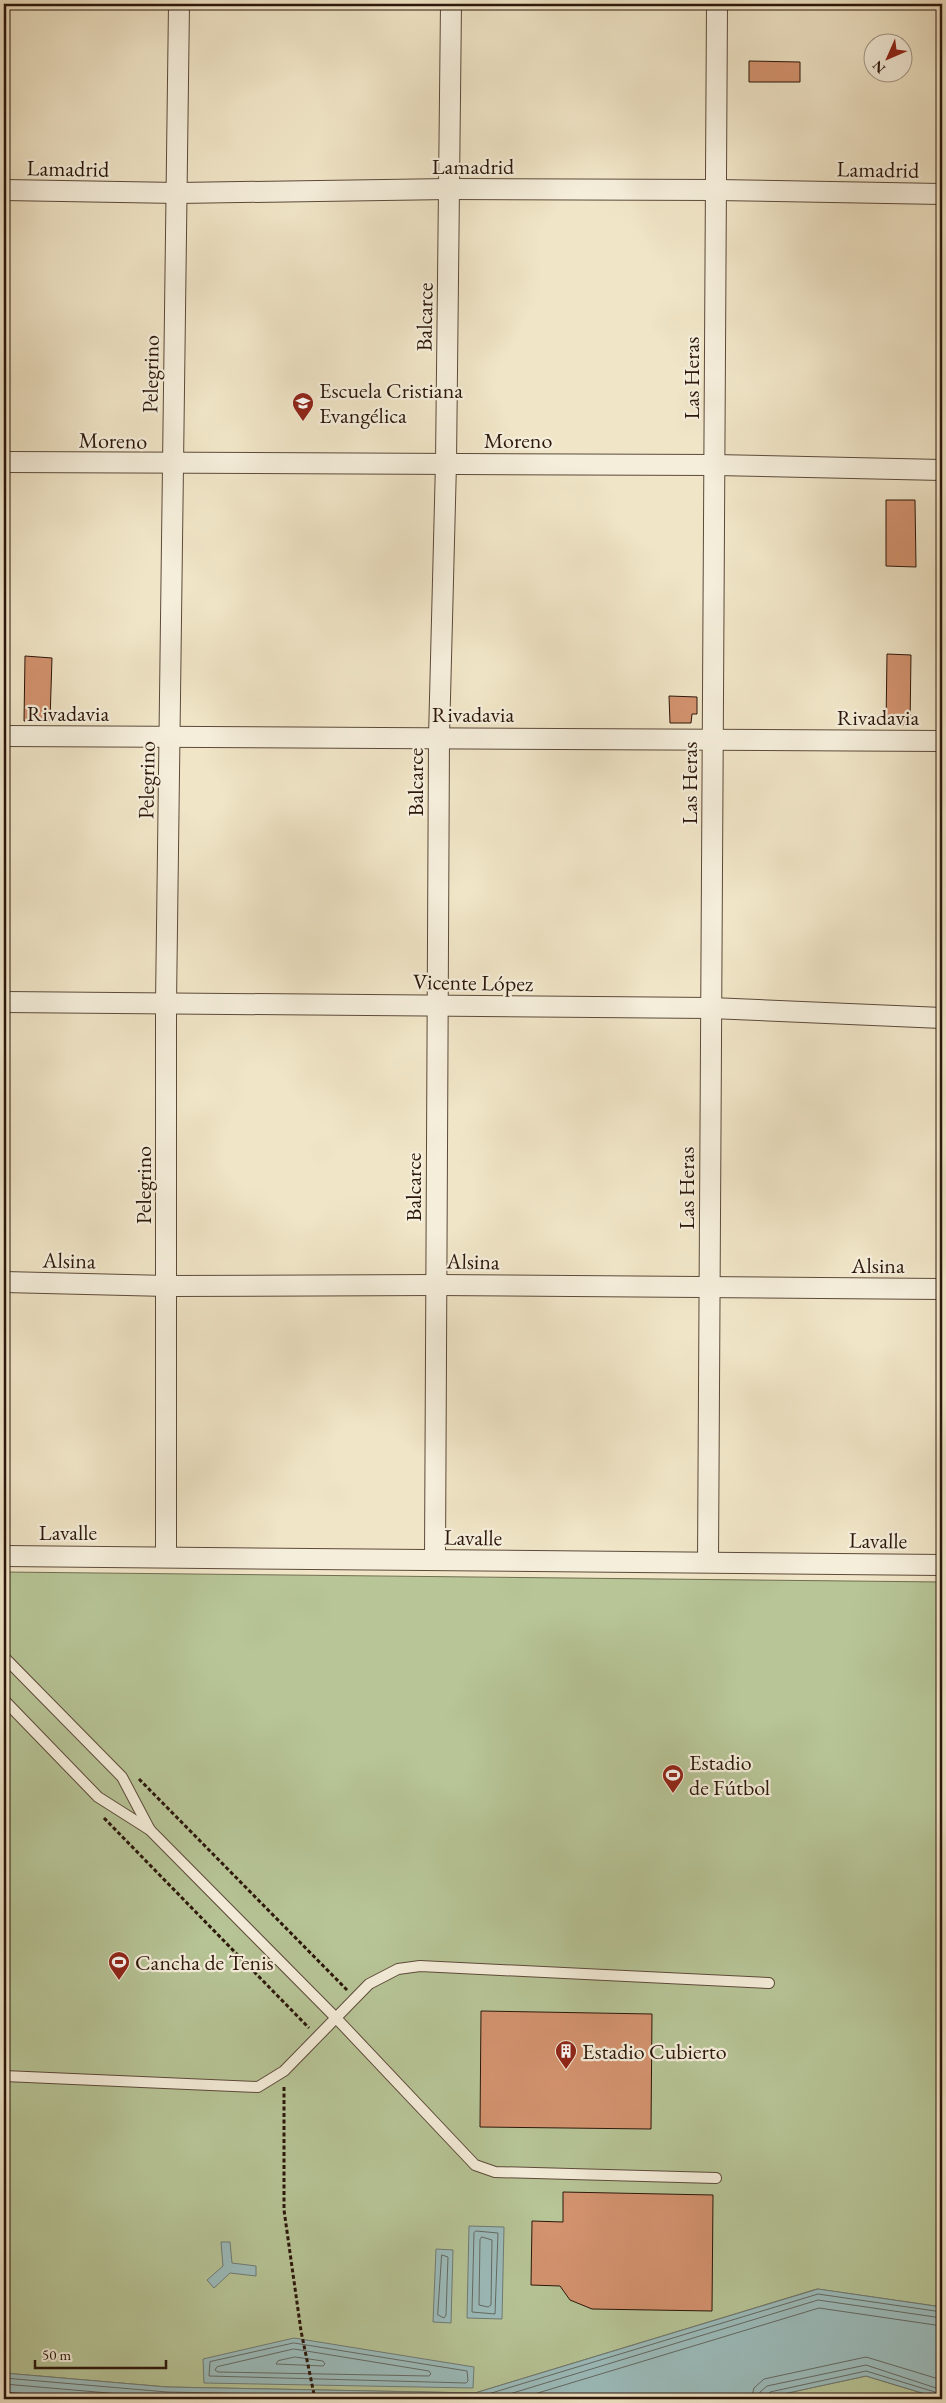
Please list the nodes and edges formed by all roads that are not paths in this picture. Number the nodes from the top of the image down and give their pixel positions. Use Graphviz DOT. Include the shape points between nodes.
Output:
graph roads {
  1 [pos="179,4"];
  2 [pos="450,4"];
  3 [pos="718,4"];
  4 [pos="449,189"];
  5 [pos="4,190"];
  6 [pos="716,190"];
  7 [pos="178,193"];
  8 [pos="942,194"];
  9 [pos="4,462"];
  10 [pos="446,463"];
  11 [pos="172,464"];
  12 [pos="715,465"];
  13 [pos="942,470"];
  14 [pos="4,736"];
  15 [pos="170,737"];
  16 [pos="439,737"];
  17 [pos="713,740"];
  18 [pos="942,741"];
  19 [pos="4,1002"];
  20 [pos="166,1004"];
  21 [pos="437,1006"];
  22 [pos="711,1008"];
  23 [pos="942,1018"];
  24 [pos="4,1282"];
  25 [pos="436,1285"];
  26 [pos="167,1286"];
  27 [pos="710,1287"];
  28 [pos="942,1289"];
  29 [pos="4,1556"];
  30 [pos="166,1556"];
  31 [pos="435,1560"];
  32 [pos="708,1562"];
  33 [pos="942,1564"];
  34 [pos="4,1657"];
  35 [pos="4,1700"];
  36 [pos="150,1830"];
  37 [pos="770,1983"];
  38 [pos="336,2018"];
  39 [pos="4,2076"];
  40 [pos="716,2178"];
  1 -- 7 [label="street, Pelegrino"];
  2 -- 4 [label="street, Balcarce"];
  3 -- 6 [label="street, Las Heras"];
  4 -- 6 [label="street, Lamadrid"];
  4 -- 7 [label="street, Lamadrid"];
  4 -- 10 [label="street, Balcarce"];
  5 -- 7 [label="street, Lamadrid"];
  6 -- 8 [label="street, Lamadrid"];
  6 -- 12 [label="street, Las Heras"];
  7 -- 11 [label="street, Pelegrino"];
  9 -- 11 [label="street, Moreno"];
  10 -- 11 [label="street, Moreno"];
  10 -- 12 [label="street, Moreno"];
  10 -- 16 [label="street, Balcarce"];
  11 -- 15 [label="street, Pelegrino"];
  12 -- 13 [label="street, Moreno"];
  12 -- 17 [label="street, Las Heras"];
  14 -- 15 [label="street, Rivadavia"];
  15 -- 16 [label="street, Rivadavia"];
  15 -- 20 [label="street, Pelegrino"];
  16 -- 17 [label="street, Rivadavia"];
  16 -- 21 [label="street, Balcarce"];
  17 -- 18 [label="street, Rivadavia"];
  17 -- 22 [label="street, Las Heras"];
  19 -- 20 [label="street, Vicente López"];
  20 -- 21 [label="street, Vicente López"];
  20 -- 26 [label="street, Pelegrino"];
  21 -- 22 [label="street, Vicente López"];
  21 -- 25 [label="street, Balcarce"];
  22 -- 23 [label="street, Vicente López"];
  22 -- 27 [label="street, Las Heras"];
  24 -- 26 [label="street, Alsina"];
  25 -- 26 [label="street, Alsina"];
  25 -- 27 [label="street, Alsina"];
  25 -- 31 [label="street, Balcarce"];
  26 -- 30 [label="street, Pelegrino"];
  27 -- 28 [label="street, Alsina"];
  27 -- 32 [label="street, Las Heras"];
  29 -- 30 [label="street, Lavalle"];
  30 -- 31 [label="street, Lavalle"];
  31 -- 32 [label="street, Lavalle"];
  32 -- 33 [label="street, Lavalle"];
  34 -- 36 [label="lane" via="122,1777"];
  35 -- 36 [label="lane" via="98,1797"];
  36 -- 38 [label="lane"];
  37 -- 38 [label="lane" via="420,1966 398,1969 369,1984"];
  38 -- 39 [label="lane" via="284,2071 258,2087"];
  38 -- 40 [label="lane" via="476,2165 495,2172"];
}
